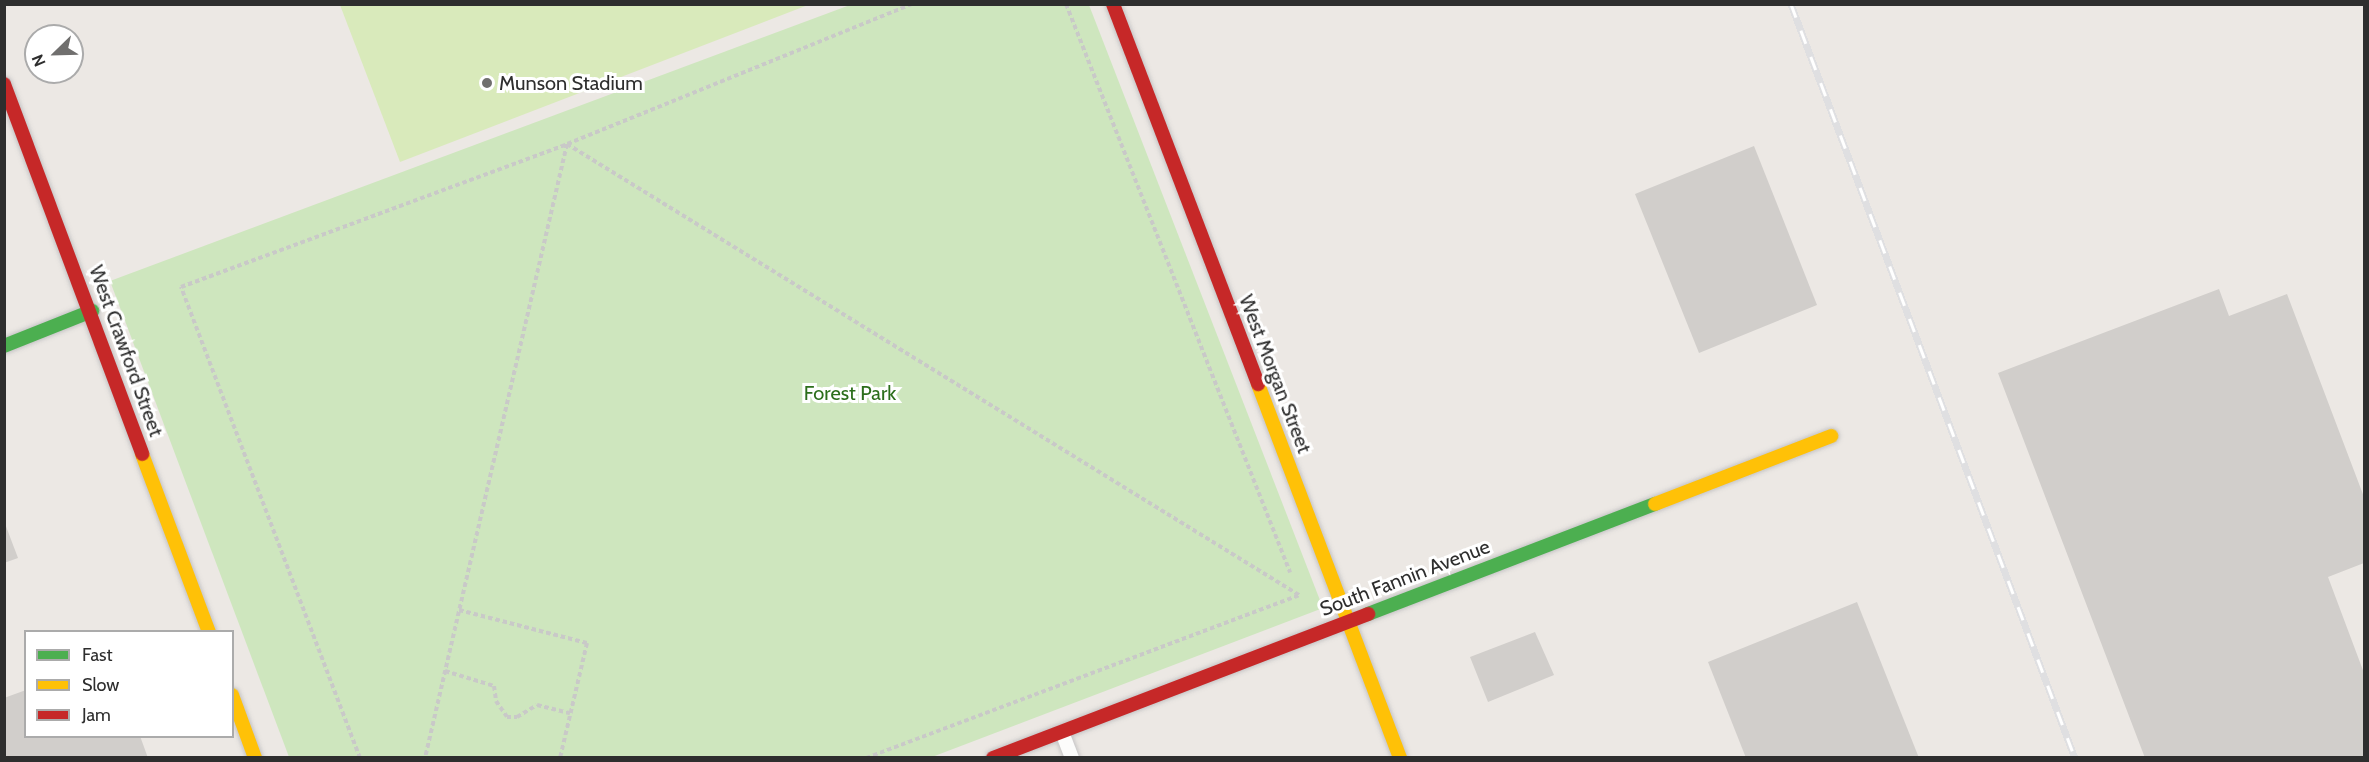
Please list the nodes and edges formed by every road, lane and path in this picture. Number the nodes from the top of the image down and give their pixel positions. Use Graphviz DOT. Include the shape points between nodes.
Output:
graph roads {
  1 [pos="912,4"];
  2 [pos="1066,4"];
  3 [pos="1113,4"];
  4 [pos="4,84"];
  5 [pos="567,144"];
  6 [pos="92,311"];
  7 [pos="4,346"];
  8 [pos="1831,436"];
  9 [pos="1299,595"];
  10 [pos="459,610"];
  11 [pos="1348,621"];
  12 [pos="208,630"];
  13 [pos="445,671"];
  14 [pos="234,700"];
  15 [pos="570,712"];
  16 [pos="1062,730"];
  17 [pos="255,758"];
  18 [pos="360,758"];
  19 [pos="425,758"];
  20 [pos="560,758"];
  21 [pos="866,758"];
  22 [pos="993,758"];
  23 [pos="1072,758"];
  24 [pos="1400,758"];
  1 -- 5 [label="path"];
  2 -- 9 [label="path"];
  3 -- 11 [label="street, West Morgan Street"];
  4 -- 6 [label="street, West Crawford Street"];
  5 -- 9 [label="path"];
  5 -- 10 [label="path"];
  5 -- 18 [label="path" via="181,287"];
  6 -- 7 [label="street"];
  6 -- 12 [label="street, West Crawford Street"];
  8 -- 11 [label="street, South Fannin Avenue"];
  9 -- 21 [label="path"];
  10 -- 13 [label="path"];
  10 -- 15 [label="path" via="587,643"];
  11 -- 16 [label="street, South Fannin Avenue"];
  11 -- 24 [label="street, West Morgan Street"];
  13 -- 15 [label="path" via="494,686 496,701 507,717 517,717 537,705"];
  13 -- 19 [label="path"];
  14 -- 17 [label="street"];
  15 -- 20 [label="path"];
  16 -- 22 [label="street, South Fannin Avenue"];
  16 -- 23 [label="lane"];
}
